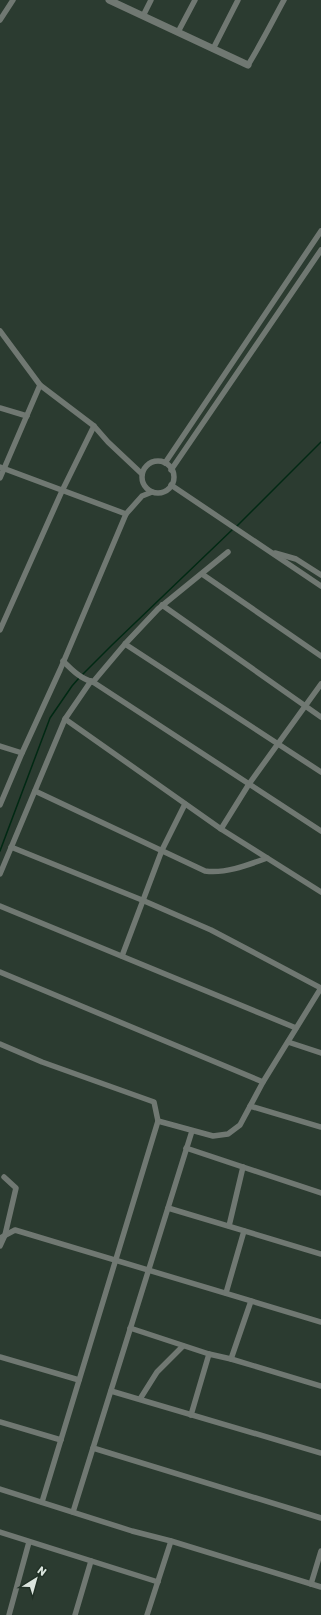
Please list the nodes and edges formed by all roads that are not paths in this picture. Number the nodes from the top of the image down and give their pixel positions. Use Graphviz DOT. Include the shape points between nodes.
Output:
graph roads {
  1 [pos="13,0"];
  2 [pos="109,0"];
  3 [pos="151,0"];
  4 [pos="194,0"];
  5 [pos="238,0"];
  6 [pos="284,0"];
  7 [pos="143,16"];
  8 [pos="0,20"];
  9 [pos="178,32"];
  10 [pos="213,49"];
  11 [pos="248,65"];
  12 [pos="321,231"];
  13 [pos="321,250"];
  14 [pos="0,331"];
  15 [pos="40,385"];
  16 [pos="0,408"];
  17 [pos="26,416"];
  18 [pos="94,426"];
  19 [pos="165,463"];
  20 [pos="2,467"];
  21 [pos="172,470"];
  22 [pos="142,474"];
  23 [pos="0,478"];
  24 [pos="172,485"];
  25 [pos="62,491"];
  26 [pos="152,492"];
  27 [pos="126,514"];
  28 [pos="269,551"];
  29 [pos="228,552"];
  30 [pos="202,574"];
  31 [pos="321,575"];
  32 [pos="321,586"];
  33 [pos="162,605"];
  34 [pos="0,630"];
  35 [pos="125,644"];
  36 [pos="321,656"];
  37 [pos="63,661"];
  38 [pos="90,681"];
  39 [pos="321,684"];
  40 [pos="305,707"];
  41 [pos="321,717"];
  42 [pos="65,719"];
  43 [pos="278,744"];
  44 [pos="0,746"];
  45 [pos="22,753"];
  46 [pos="321,772"];
  47 [pos="249,784"];
  48 [pos="35,791"];
  49 [pos="185,804"];
  50 [pos="0,805"];
  51 [pos="221,829"];
  52 [pos="321,831"];
  53 [pos="11,847"];
  54 [pos="162,850"];
  55 [pos="267,858"];
  56 [pos="0,874"];
  57 [pos="321,892"];
  58 [pos="142,900"];
  59 [pos="0,906"];
  60 [pos="122,956"];
  61 [pos="0,972"];
  62 [pos="321,988"];
  63 [pos="296,1028"];
  64 [pos="288,1042"];
  65 [pos="0,1044"];
  66 [pos="321,1053"];
  67 [pos="263,1082"];
  68 [pos="250,1106"];
  69 [pos="158,1121"];
  70 [pos="321,1127"];
  71 [pos="192,1131"];
  72 [pos="186,1148"];
  73 [pos="243,1167"];
  74 [pos="4,1177"];
  75 [pos="321,1193"];
  76 [pos="168,1208"];
  77 [pos="229,1226"];
  78 [pos="244,1231"];
  79 [pos="3,1237"];
  80 [pos="0,1246"];
  81 [pos="321,1254"];
  82 [pos="116,1260"];
  83 [pos="148,1270"];
  84 [pos="226,1293"];
  85 [pos="251,1301"];
  86 [pos="321,1322"];
  87 [pos="130,1328"];
  88 [pos="183,1346"];
  89 [pos="209,1354"];
  90 [pos="0,1357"];
  91 [pos="230,1359"];
  92 [pos="79,1380"];
  93 [pos="321,1386"];
  94 [pos="111,1391"];
  95 [pos="140,1399"];
  96 [pos="191,1415"];
  97 [pos="0,1422"];
  98 [pos="61,1440"];
  99 [pos="93,1448"];
  100 [pos="321,1453"];
  101 [pos="0,1490"];
  102 [pos="42,1502"];
  103 [pos="73,1512"];
  104 [pos="321,1518"];
  105 [pos="0,1532"];
  106 [pos="171,1541"];
  107 [pos="29,1542"];
  108 [pos="321,1551"];
  109 [pos="91,1561"];
  110 [pos="158,1582"];
  111 [pos="311,1584"];
  112 [pos="321,1587"];
  113 [pos="9,1615"];
  114 [pos="75,1615"];
  115 [pos="147,1615"];
  1 -- 8 [label="street"];
  2 -- 7 [label="street"];
  3 -- 7 [label="street"];
  4 -- 9 [label="street"];
  5 -- 10 [label="street"];
  6 -- 11 [label="street"];
  7 -- 9 [label="street"];
  9 -- 10 [label="street"];
  10 -- 11 [label="street"];
  12 -- 19 [label="street"];
  13 -- 21 [label="street"];
  14 -- 15 [label="street"];
  15 -- 17 [label="street"];
  15 -- 18 [label="street"];
  16 -- 17 [label="street"];
  17 -- 20 [label="street"];
  18 -- 22 [label="street"];
  18 -- 25 [label="street"];
  19 -- 21 [label="street"];
  19 -- 22 [label="street" via="149,464"];
  20 -- 23 [label="street"];
  20 -- 25 [label="street"];
  21 -- 24 [label="street"];
  22 -- 26 [label="street" via="145,487"];
  24 -- 26 [label="street" via="165,491"];
  24 -- 28 [label="street"];
  25 -- 27 [label="street"];
  25 -- 34 [label="street"];
  26 -- 27 [label="street" via="142,496"];
  27 -- 37 [label="street"];
  28 -- 31 [label="street" via="296,559"];
  28 -- 32 [label="street"];
  29 -- 30 [label="street"];
  30 -- 33 [label="street"];
  30 -- 36 [label="street"];
  33 -- 35 [label="street"];
  33 -- 40 [label="street"];
  35 -- 38 [label="street"];
  35 -- 43 [label="street"];
  37 -- 38 [label="street" via="71,670"];
  37 -- 45 [label="street"];
  38 -- 42 [label="street"];
  38 -- 47 [label="street"];
  39 -- 40 [label="street"];
  40 -- 41 [label="street"];
  40 -- 43 [label="street"];
  42 -- 48 [label="street"];
  42 -- 49 [label="street"];
  43 -- 46 [label="street"];
  43 -- 47 [label="street"];
  44 -- 45 [label="street"];
  45 -- 50 [label="street"];
  47 -- 51 [label="street"];
  47 -- 52 [label="street"];
  48 -- 53 [label="street"];
  48 -- 54 [label="street"];
  49 -- 51 [label="street"];
  49 -- 54 [label="street"];
  51 -- 55 [label="street"];
  53 -- 56 [label="street"];
  53 -- 58 [label="street"];
  54 -- 55 [label="street" via="205,872 216,873"];
  54 -- 58 [label="street"];
  55 -- 57 [label="street"];
  58 -- 60 [label="street"];
  58 -- 62 [label="street" via="211,930"];
  59 -- 60 [label="street"];
  60 -- 63 [label="street"];
  61 -- 67 [label="street"];
  62 -- 63 [label="street"];
  63 -- 64 [label="street"];
  64 -- 66 [label="street"];
  64 -- 67 [label="street"];
  65 -- 69 [label="street" via="42,1062 154,1102"];
  67 -- 68 [label="street"];
  68 -- 70 [label="street"];
  68 -- 71 [label="street" via="240,1125 228,1134 213,1136"];
  69 -- 71 [label="street"];
  69 -- 82 [label="street"];
  71 -- 72 [label="street"];
  72 -- 73 [label="street"];
  72 -- 76 [label="street"];
  73 -- 75 [label="street"];
  73 -- 77 [label="street"];
  74 -- 79 [label="street" via="16,1188"];
  76 -- 77 [label="street"];
  76 -- 83 [label="street"];
  77 -- 78 [label="street"];
  78 -- 81 [label="street"];
  78 -- 84 [label="street"];
  79 -- 80 [label="street"];
  79 -- 82 [label="street" via="15,1230"];
  82 -- 83 [label="street"];
  82 -- 92 [label="street"];
  83 -- 84 [label="street"];
  83 -- 87 [label="street"];
  84 -- 85 [label="street"];
  85 -- 86 [label="street"];
  85 -- 91 [label="street"];
  87 -- 88 [label="street"];
  87 -- 94 [label="street"];
  88 -- 89 [label="street"];
  88 -- 95 [label="street" via="157,1372"];
  89 -- 91 [label="street"];
  89 -- 96 [label="street"];
  90 -- 92 [label="street"];
  91 -- 93 [label="street"];
  92 -- 98 [label="street"];
  94 -- 95 [label="street"];
  94 -- 99 [label="street"];
  95 -- 96 [label="street"];
  96 -- 100 [label="street"];
  97 -- 98 [label="street"];
  98 -- 102 [label="street"];
  99 -- 103 [label="street"];
  99 -- 104 [label="street"];
  101 -- 102 [label="street"];
  102 -- 103 [label="street"];
  103 -- 106 [label="street"];
  105 -- 107 [label="street"];
  106 -- 110 [label="street"];
  106 -- 111 [label="street"];
  107 -- 109 [label="street"];
  107 -- 113 [label="street"];
  108 -- 111 [label="street"];
  109 -- 110 [label="street"];
  109 -- 114 [label="street"];
  110 -- 115 [label="street"];
  111 -- 112 [label="street"];
}
